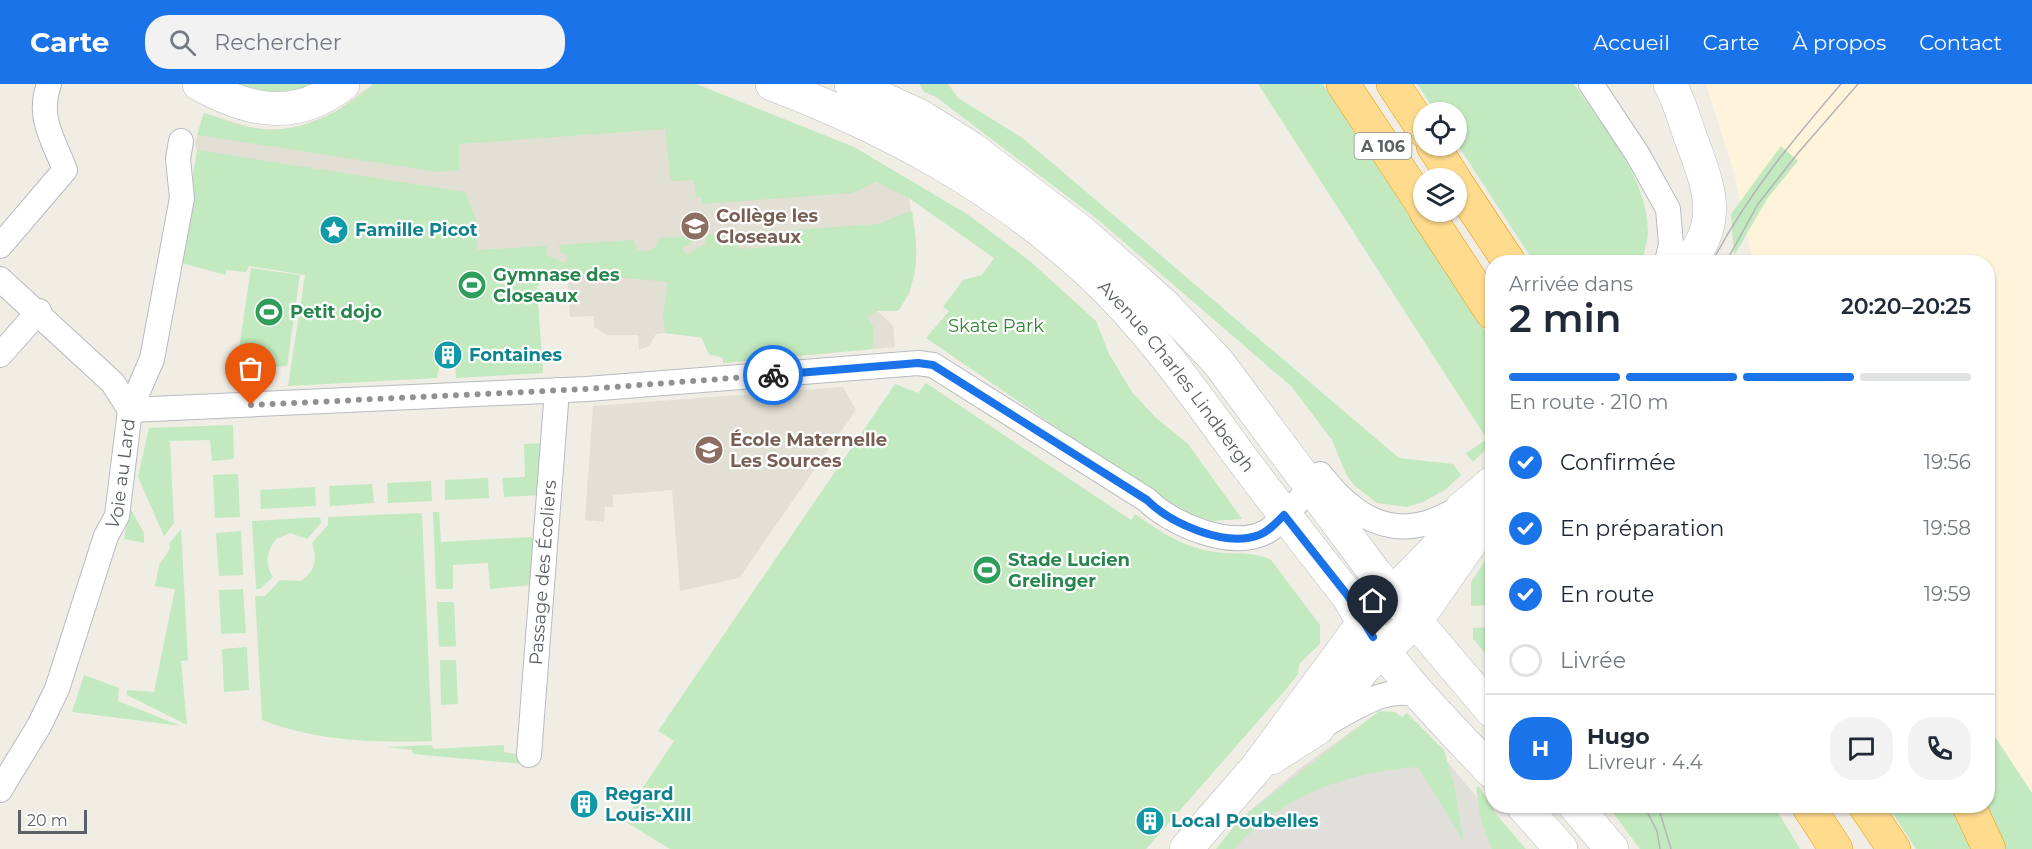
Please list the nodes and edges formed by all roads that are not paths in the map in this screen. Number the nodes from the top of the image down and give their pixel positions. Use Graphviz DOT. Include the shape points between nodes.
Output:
graph roads {
  1 [pos="49,84"];
  2 [pos="200,84"];
  3 [pos="343,84"];
  4 [pos="772,84"];
  5 [pos="851,84"];
  6 [pos="1343,84"];
  7 [pos="1393,84"];
  8 [pos="1591,84"];
  9 [pos="1609,84"];
  10 [pos="1671,84"];
  11 [pos="1413,114"];
  12 [pos="181,141"];
  13 [pos="1413,190"];
  14 [pos="1467,198"];
  15 [pos="1668,209"];
  16 [pos="1710,221"];
  17 [pos="1433,222"];
  18 [pos="0,246"];
  19 [pos="1504,255"];
  20 [pos="1669,255"];
  21 [pos="1693,255"];
  22 [pos="1716,255"];
  23 [pos="0,279"];
  24 [pos="1485,302"];
  25 [pos="39,312"];
  26 [pos="0,356"];
  27 [pos="1218,362"];
  28 [pos="557,390"];
  29 [pos="130,410"];
  30 [pos="1312,486"];
  31 [pos="1485,496"];
  32 [pos="1478,510"];
  33 [pos="1284,515"];
  34 [pos="1392,594"];
  35 [pos="1416,621"];
  36 [pos="1363,623"];
  37 [pos="1384,651"];
  38 [pos="1421,696"];
  39 [pos="1485,703"];
  40 [pos="1318,728"];
  41 [pos="528,755"];
  42 [pos="1485,765"];
  43 [pos="1257,767"];
  44 [pos="0,790"];
  45 [pos="1529,813"];
  46 [pos="1581,813"];
  47 [pos="1870,813"];
  48 [pos="1972,813"];
  49 [pos="1185,849"];
  50 [pos="1561,849"];
  51 [pos="1612,849"];
  52 [pos="1894,849"];
  53 [pos="1989,849"];
  1 -- 18 [label="street" via="42,104 45,121 65,170"];
  2 -- 3 [label="main road" via="236,103 274,109 312,103"];
  4 -- 33 [label="main road, Avenue Charles Lindbergh" via="866,122 938,160 1059,246 1150,338"];
  5 -- 27 [label="main road, Avenue Charles Lindbergh" via="920,116 1017,182 1084,234 1163,304"];
  6 -- 13 [label="highway, A 106"];
  7 -- 11 [label="highway, A 106"];
  8 -- 15 [label="street"];
  9 -- 15 [label="street" via="1648,148"];
  10 -- 16 [label="main road" via="1702,171"];
  12 -- 29 [label="street, Voie au Lard" via="178,159 182,198 152,360"];
  14 -- 19 [label="highway, A 106"];
  15 -- 20 [label="street"];
  16 -- 21 [label="main road" via="1703,242"];
  16 -- 22 [label="main road" via="1710,239"];
  17 -- 24 [label="highway"];
  23 -- 25 [label="street"];
  25 -- 26 [label="street"];
  25 -- 29 [label="street" via="113,383"];
  27 -- 30 [label="main road, Avenue Charles Lindbergh"];
  27 -- 32 [label="street" via="1288,435 1338,496 1367,519 1407,527"];
  28 -- 29 [label="street"];
  28 -- 33 [label="street" via="933,365 1147,500 1172,520 1216,535 1235,537 1256,536"];
  28 -- 41 [label="street, Passage des Écoliers"];
  29 -- 44 [label="street, Voie au Lard" via="117,516 106,536 57,689"];
  30 -- 33 [label="street"];
  30 -- 34 [label="main road, Avenue Charles Lindbergh"];
  31 -- 32 [label="main road"];
  32 -- 34 [label="main road"];
  32 -- 35 [label="main road"];
  33 -- 36 [label="main road, Avenue Charles Lindbergh" via="1348,596"];
  34 -- 35 [label="main road, Avenue Charles Lindbergh"];
  34 -- 36 [label="main road"];
  35 -- 37 [label="main road"];
  35 -- 39 [label="main road, Avenue Charles Lindbergh"];
  36 -- 37 [label="main road, Avenue Charles Lindbergh"];
  36 -- 43 [label="main road"];
  37 -- 38 [label="main road, Avenue Charles Lindbergh"];
  37 -- 40 [label="main road" via="1361,672"];
  38 -- 40 [label="street" via="1390,692"];
  38 -- 42 [label="main road, Avenue Charles Lindbergh"];
  40 -- 43 [label="main road"];
  43 -- 49 [label="main road"];
  45 -- 50 [label="main road"];
  46 -- 51 [label="main road"];
  47 -- 52 [label="highway"];
  48 -- 53 [label="highway"];
}
